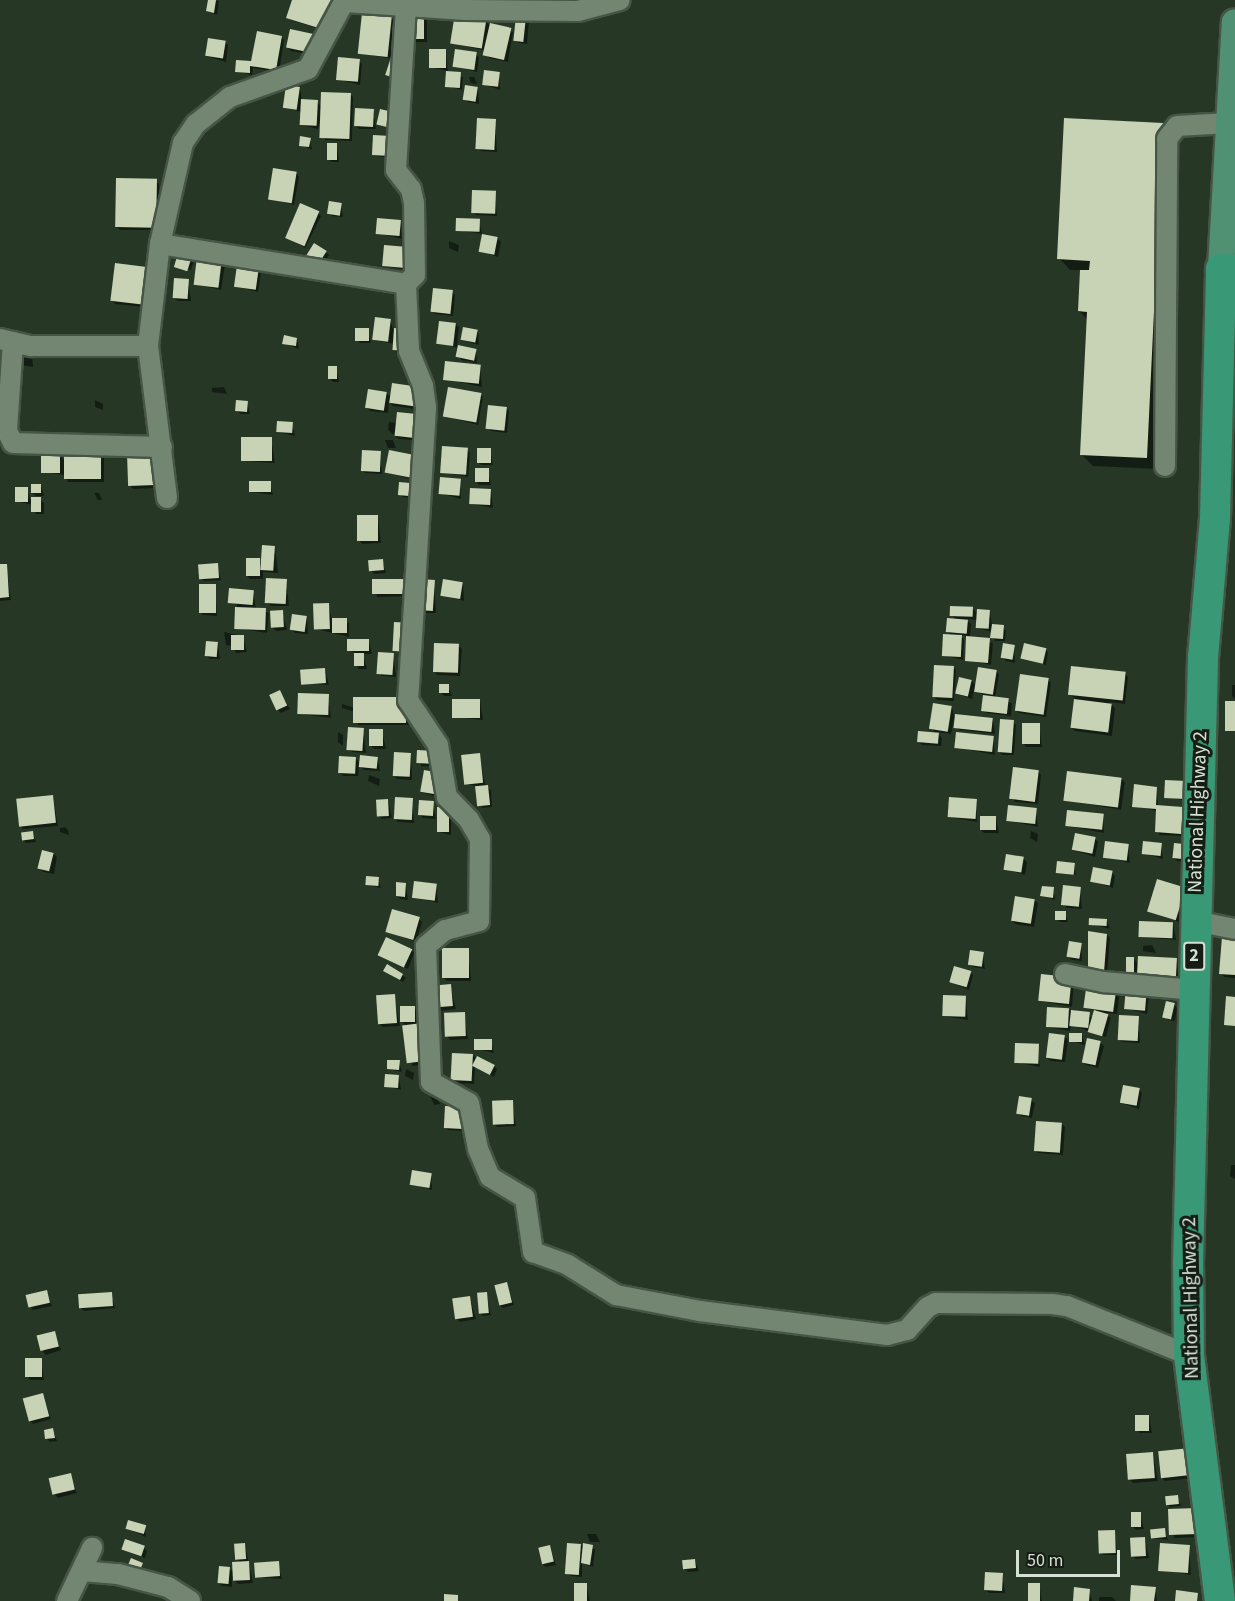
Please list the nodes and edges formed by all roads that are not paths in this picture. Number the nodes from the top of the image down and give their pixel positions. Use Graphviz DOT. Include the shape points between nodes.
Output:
graph roads {
  1 [pos="620,0"];
  2 [pos="345,1"];
  3 [pos="406,6"];
  4 [pos="1235,22"];
  5 [pos="1230,123"];
  6 [pos="160,244"];
  7 [pos="1228,269"];
  8 [pos="406,284"];
  9 [pos="1227,310"];
  10 [pos="7,340"];
  11 [pos="148,346"];
  12 [pos="162,447"];
  13 [pos="1165,466"];
  14 [pos="167,498"];
  15 [pos="1195,921"];
  16 [pos="1235,929"];
  17 [pos="1065,974"];
  18 [pos="1194,990"];
  19 [pos="1189,1355"];
  20 [pos="92,1548"];
  21 [pos="82,1571"];
  22 [pos="67,1601"];
  23 [pos="190,1601"];
  24 [pos="1220,1601"];
  1 -- 3 [label="street" via="578,11"];
  2 -- 3 [label="street"];
  2 -- 6 [label="street" via="308,69 230,97 196,124 183,143"];
  3 -- 8 [label="street" via="396,170 411,189 414,203 415,275"];
  4 -- 5 [label="main road, National Highway 2 / 2"];
  5 -- 7 [label="main road, National Highway 2 / 2"];
  5 -- 13 [label="street" via="1177,126 1167,139"];
  6 -- 8 [label="street"];
  6 -- 11 [label="street"];
  7 -- 9 [label="highway, National Highway 2 / 2"];
  8 -- 19 [label="street" via="409,351 423,387 426,408 408,700 438,745 447,797 469,820 480,839 479,921 445,930 426,946 431,1083 469,1103 478,1149 490,1177 525,1198 533,1252 568,1265 616,1295 689,1309 887,1335 907,1330 936,1303 1052,1304 1067,1306"];
  9 -- 15 [label="highway, National Highway 2 / 2" via="1203,658"];
  10 -- 11 [label="street"];
  10 -- 12 [label="street" via="7,431 13,443"];
  11 -- 12 [label="street"];
  12 -- 14 [label="street"];
  15 -- 16 [label="street"];
  15 -- 18 [label="highway, National Highway 2 / 2"];
  17 -- 18 [label="street" via="1104,982"];
  18 -- 19 [label="highway, National Highway 2 / 2"];
  19 -- 24 [label="highway, National Highway 2 / 2"];
  20 -- 21 [label="street"];
  21 -- 22 [label="street"];
  21 -- 23 [label="street" via="118,1574 168,1587"];
}
